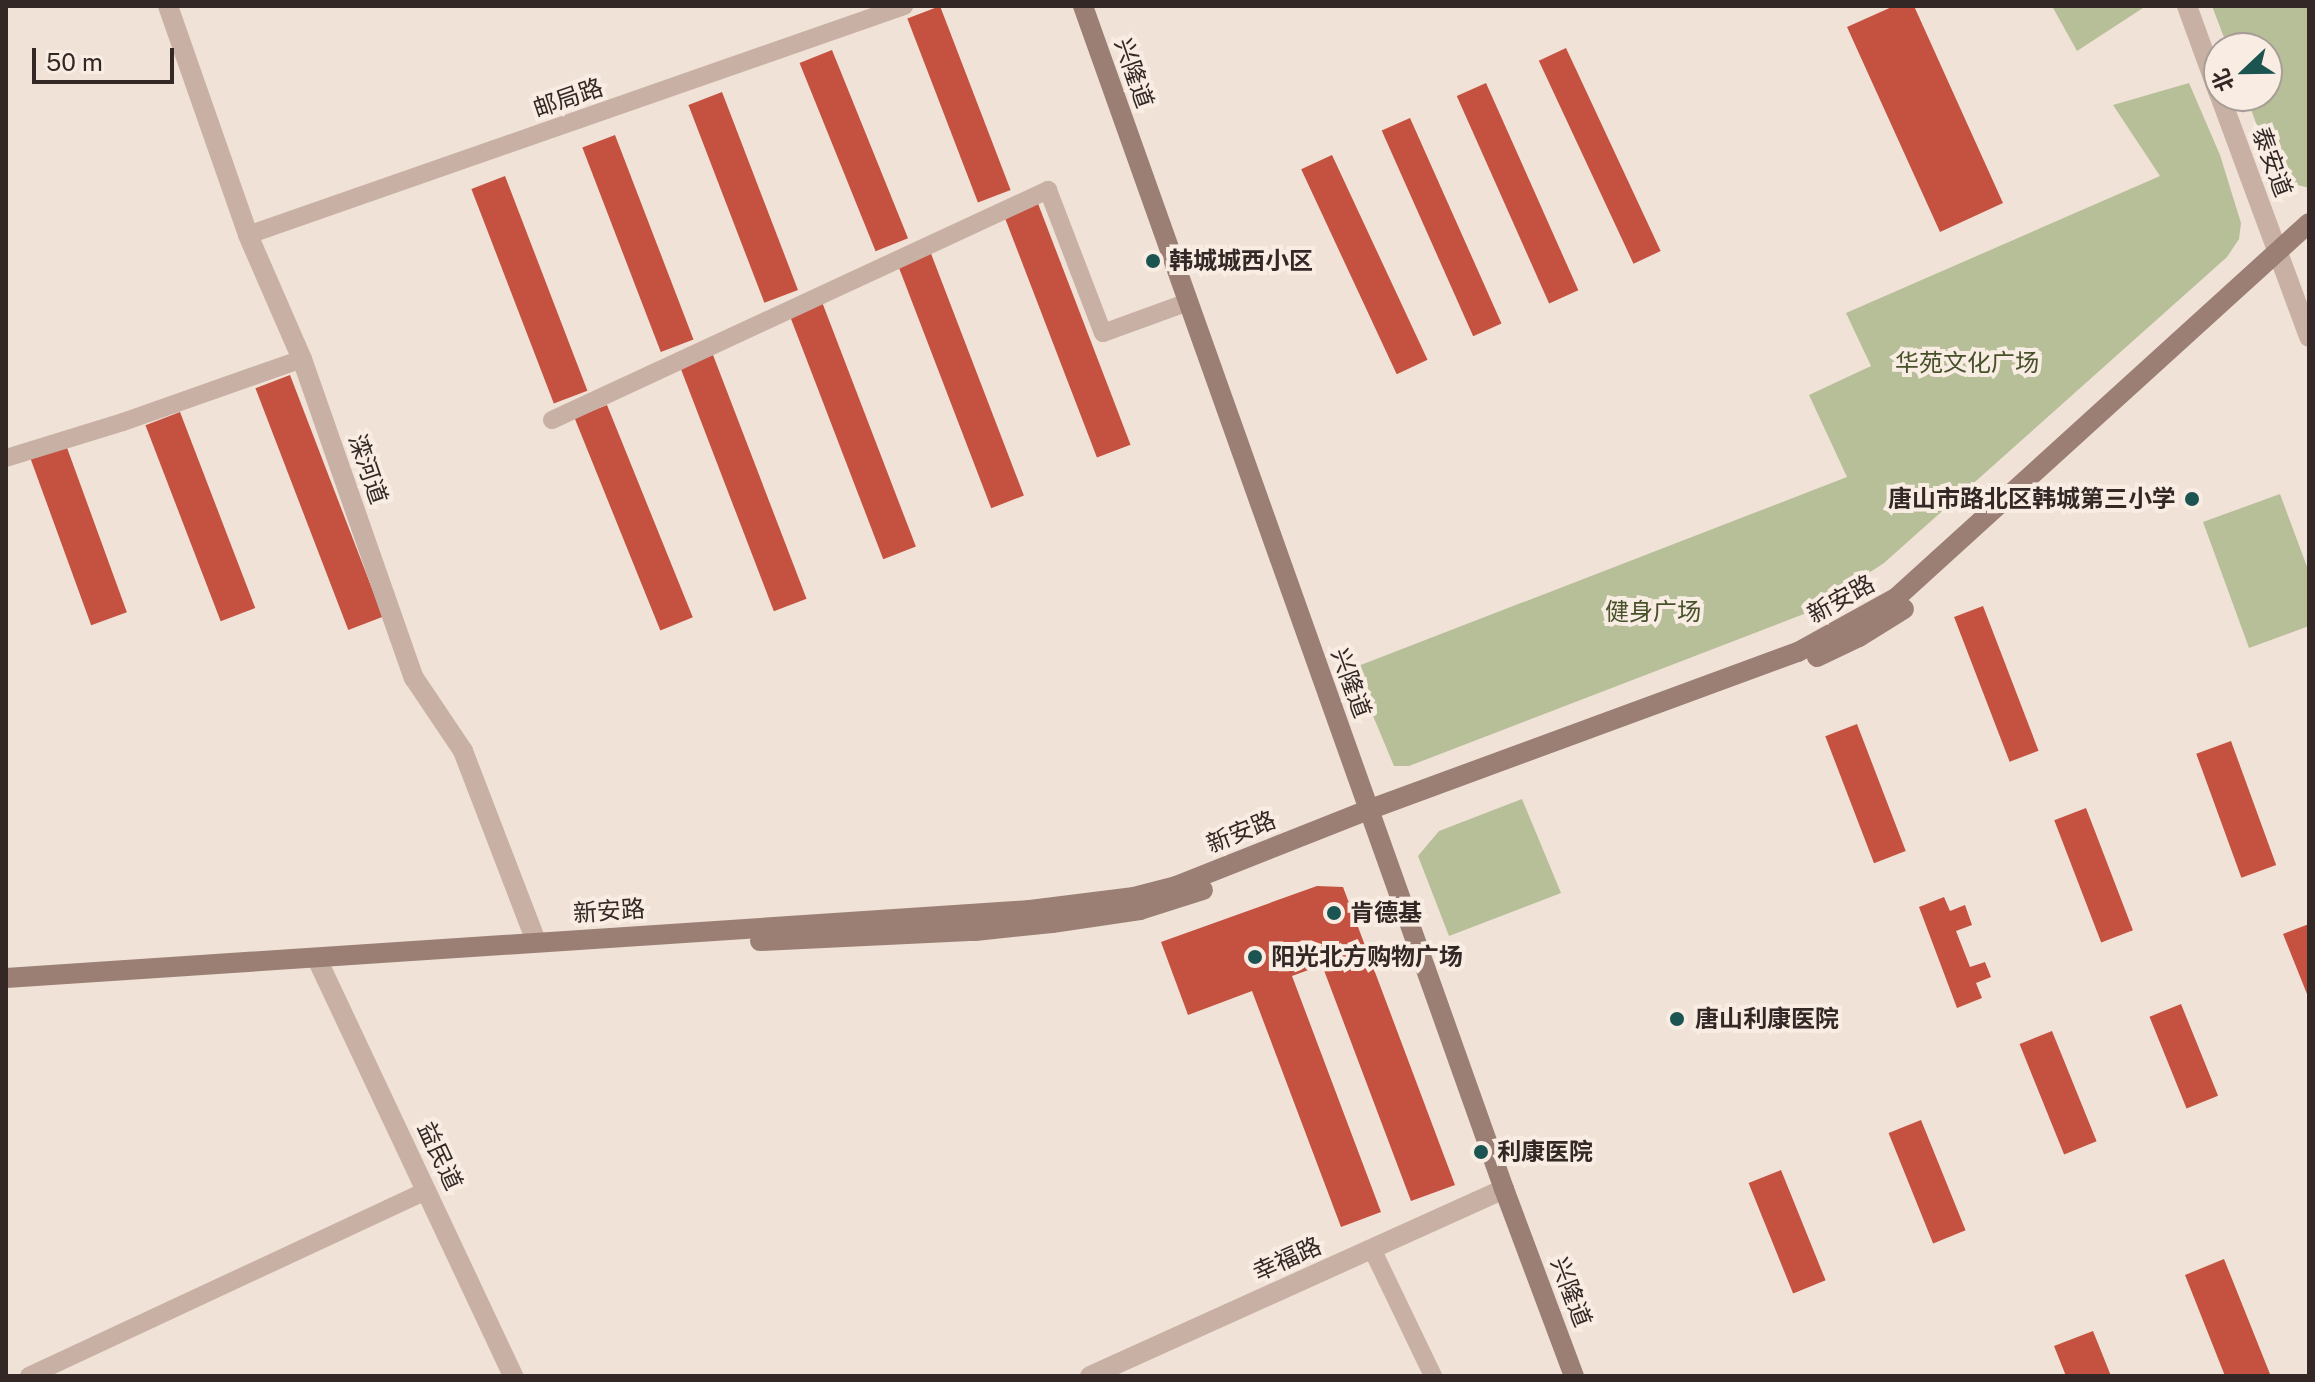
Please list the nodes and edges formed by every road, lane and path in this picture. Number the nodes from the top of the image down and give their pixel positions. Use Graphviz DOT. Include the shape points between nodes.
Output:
graph roads {
  1 [pos="168,6"];
  2 [pos="904,6"];
  3 [pos="1083,6"];
  4 [pos="2187,6"];
  5 [pos="2203,50"];
  6 [pos="2225,112"];
  7 [pos="2309,223"];
  8 [pos="248,235"];
  9 [pos="2309,239"];
  10 [pos="2279,256"];
  11 [pos="1188,302"];
  12 [pos="2309,337"];
  13 [pos="302,359"];
  14 [pos="552,420"];
  15 [pos="6,458"];
  16 [pos="1371,815"];
  17 [pos="536,941"];
  18 [pos="321,964"];
  19 [pos="6,978"];
  20 [pos="6,990"];
  21 [pos="1504,1189"];
  22 [pos="427,1190"];
  23 [pos="1372,1249"];
  24 [pos="29,1376"];
  25 [pos="513,1376"];
  26 [pos="1090,1376"];
  27 [pos="1433,1376"];
  28 [pos="1574,1376"];
  1 -- 8 [label="street, 滦河道"];
  2 -- 8 [label="street, 邮局路"];
  3 -- 11 [label="main road, 兴隆道"];
  4 -- 5 [label="street, 泰安道"];
  6 -- 10 [label="street, 泰安道"];
  7 -- 10 [label="main road, 新安路"];
  8 -- 13 [label="street, 滦河道"];
  9 -- 10 [label="main road, 新安路"];
  10 -- 12 [label="street, 泰安道"];
  10 -- 16 [label="main road, 新安路" via="1896,598 1798,652"];
  11 -- 14 [label="street" via="1103,333 1048,190"];
  11 -- 16 [label="main road, 兴隆道"];
  13 -- 15 [label="street"];
  13 -- 17 [label="street, 滦河道" via="414,678 463,751"];
  16 -- 17 [label="main road, 新安路" via="1134,897 1030,910"];
  16 -- 18 [label="main road, 新安路" via="1170,903 1066,921 975,931"];
  16 -- 21 [label="main road, 兴隆道"];
  17 -- 18 [label="main road, 新安路"];
  18 -- 19 [label="main road, 新安路"];
  18 -- 20 [label="main road, 新安路"];
  18 -- 22 [label="street, 益民道"];
  21 -- 23 [label="street, 幸福路"];
  21 -- 28 [label="main road, 兴隆道"];
  22 -- 24 [label="street"];
  22 -- 25 [label="street, 益民道"];
  23 -- 26 [label="street, 幸福路"];
  23 -- 27 [label="street"];
}
